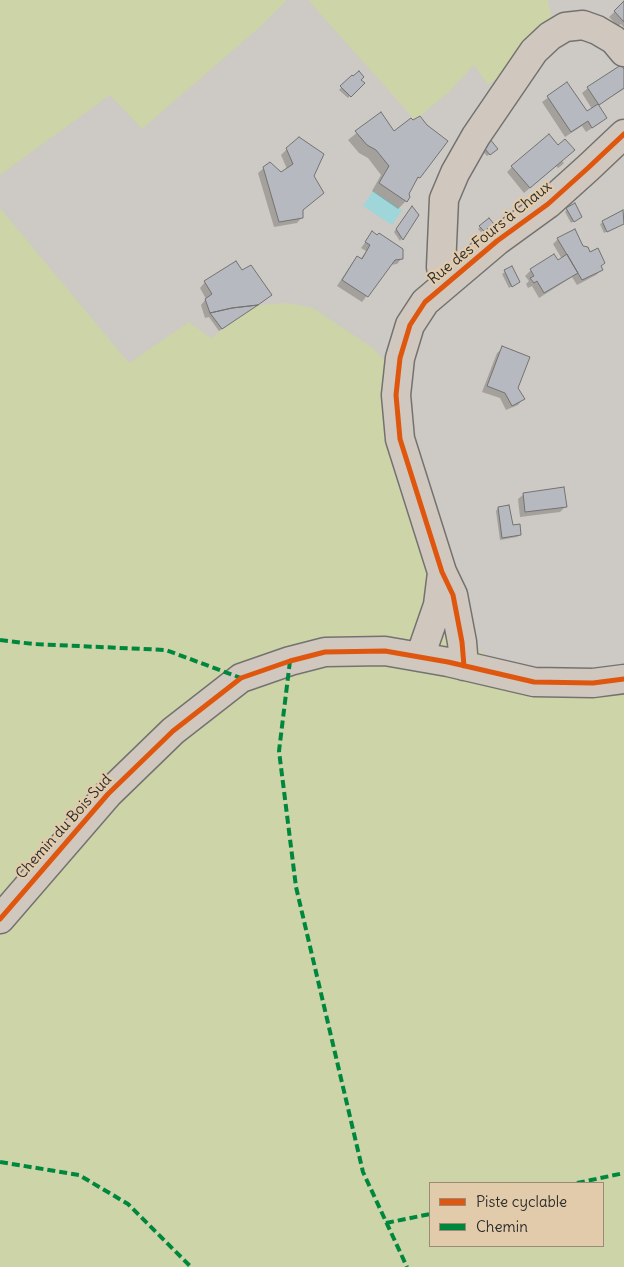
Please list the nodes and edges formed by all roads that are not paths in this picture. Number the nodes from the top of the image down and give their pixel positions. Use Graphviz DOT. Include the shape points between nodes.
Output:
graph roads {
  1 [pos="624,52"];
  2 [pos="624,134"];
  3 [pos="452,278"];
  4 [pos="442,572"];
  5 [pos="420,656"];
  6 [pos="464,666"];
  7 [pos="624,679"];
  8 [pos="0,919"];
  1 -- 3 [label="street" via="614,40 583,25 565,27 534,51 476,136 444,199 441,267"];
  2 -- 3 [label="street, Rue des Fours à Chaux" via="548,204"];
  3 -- 4 [label="street, Rue des Fours à Chaux" via="425,302 410,325 400,358 396,395 400,439"];
  4 -- 5 [label="street" via="438,605"];
  4 -- 6 [label="street, Rue des Fours à Chaux" via="453,595"];
  5 -- 6 [label="street, Chemin du Bois Sud"];
  5 -- 8 [label="street, Chemin du Bois Sud" via="385,651 325,652 241,678 173,731 108,794"];
  6 -- 7 [label="street, Chemin du Bois Sud" via="534,682"];
}
